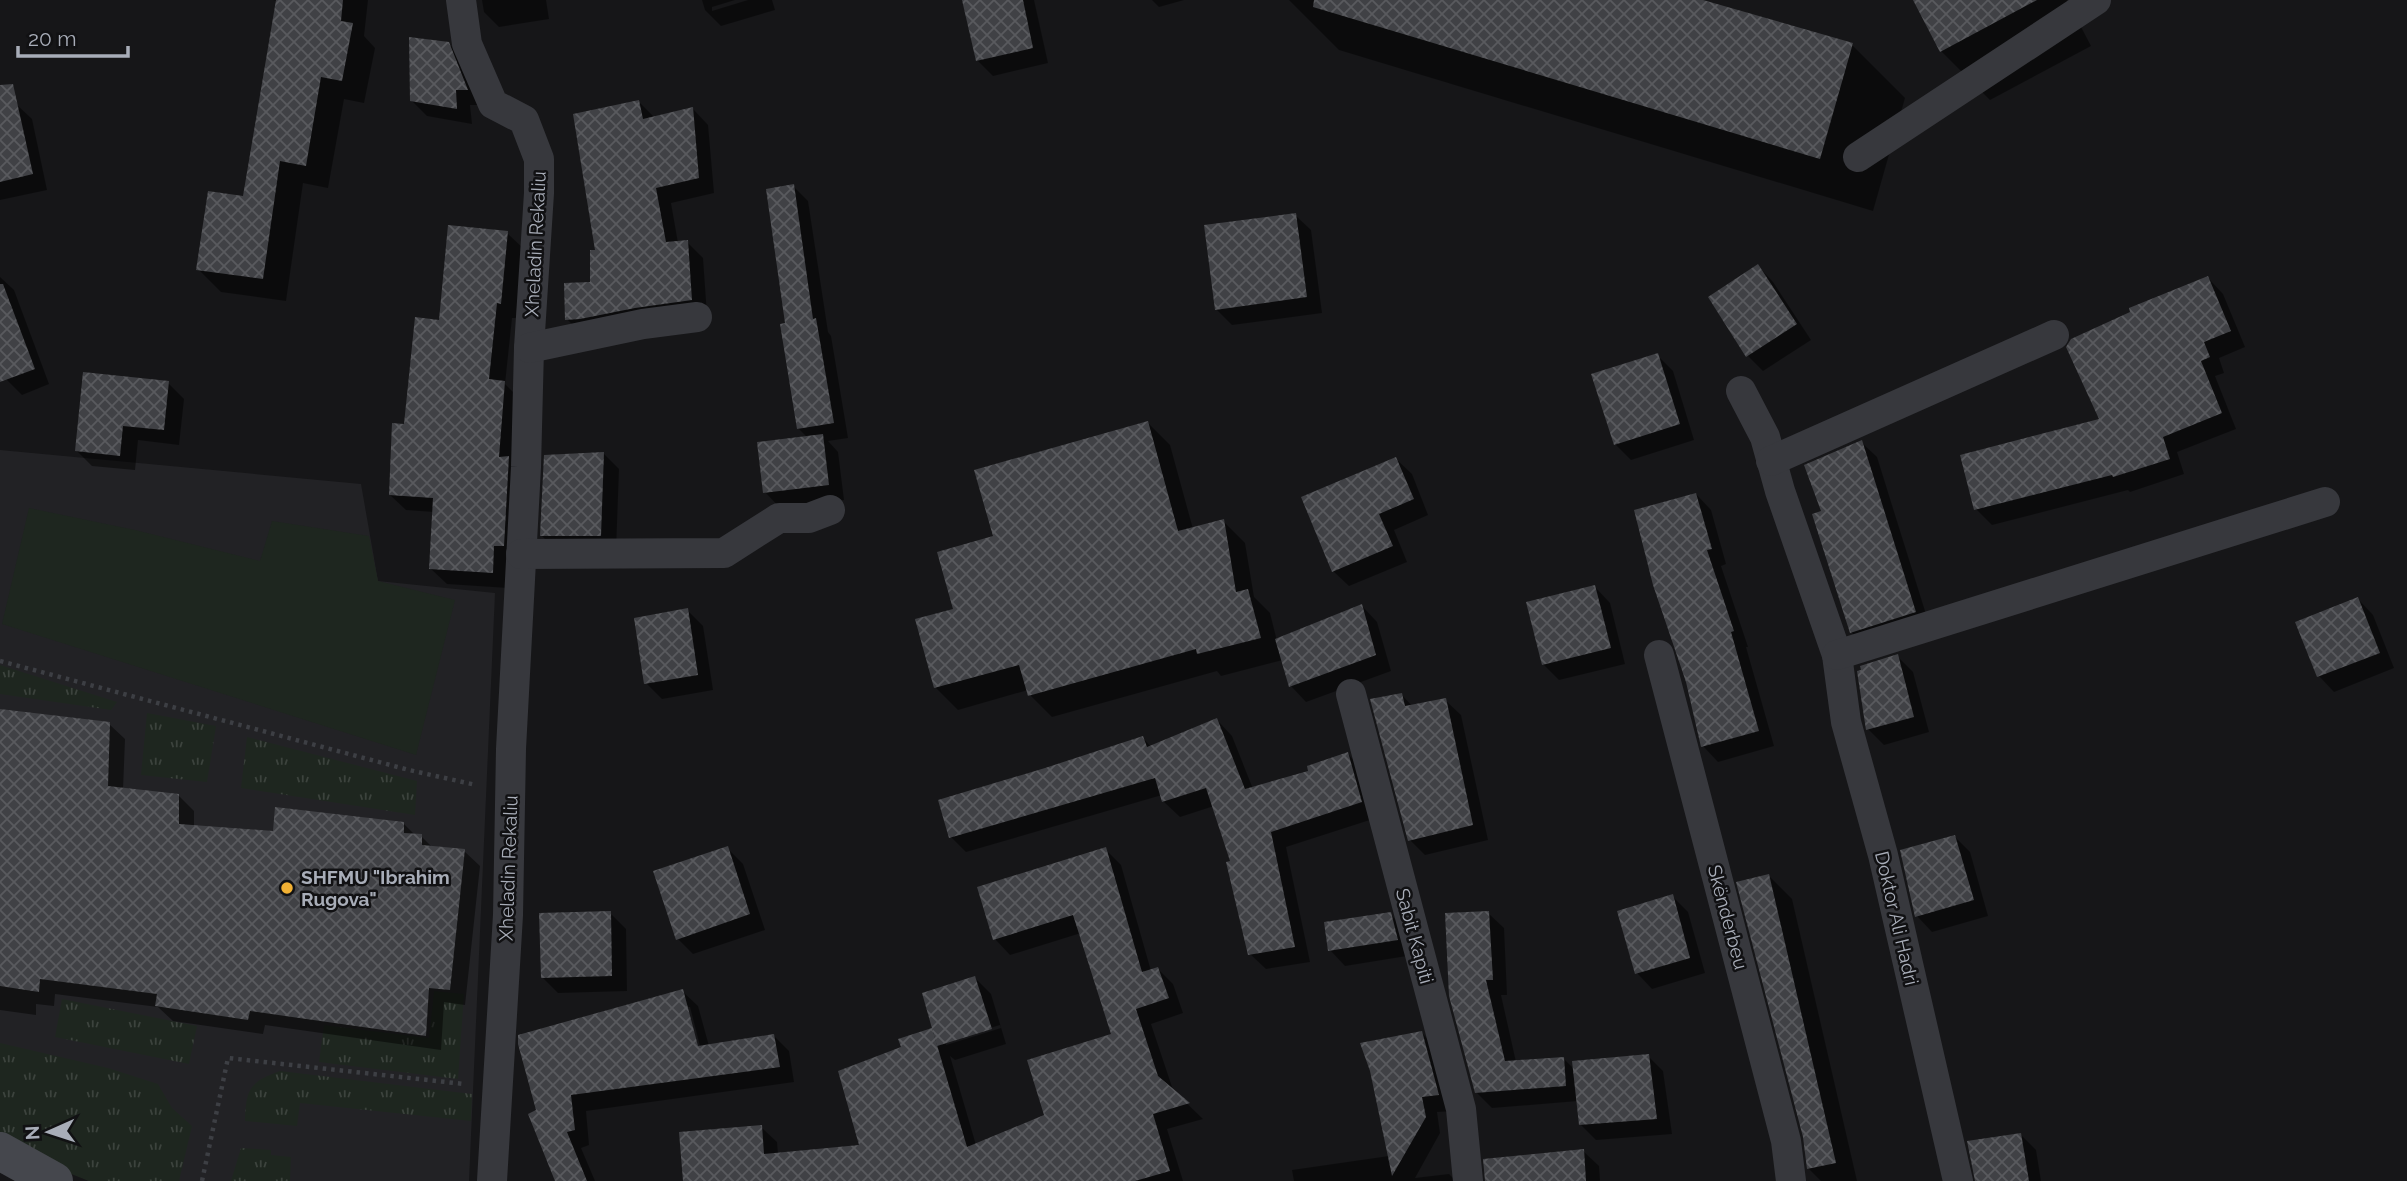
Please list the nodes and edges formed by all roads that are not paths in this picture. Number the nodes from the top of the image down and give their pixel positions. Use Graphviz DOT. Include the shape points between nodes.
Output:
graph roads {
  1 [pos="461,0"];
  2 [pos="2096,0"];
  3 [pos="1858,157"];
  4 [pos="698,317"];
  5 [pos="2054,335"];
  6 [pos="529,348"];
  7 [pos="1741,391"];
  8 [pos="1771,461"];
  9 [pos="2325,502"];
  10 [pos="830,510"];
  11 [pos="521,554"];
  12 [pos="1659,655"];
  13 [pos="1837,655"];
  14 [pos="1351,694"];
  15 [pos="0,1151"];
  16 [pos="54,1181"];
  17 [pos="492,1181"];
  18 [pos="1468,1181"];
  19 [pos="1791,1181"];
  20 [pos="1958,1181"];
  1 -- 6 [label="street, Xheladin Rekaliu" via="467,44 493,104 524,120 539,159"];
  2 -- 3 [label="street"];
  4 -- 6 [label="street, Xheladin Rekaliu"];
  5 -- 8 [label="street"];
  6 -- 11 [label="street, Xheladin Rekaliu"];
  7 -- 8 [label="street, Doktor Ali Hadri" via="1765,437"];
  8 -- 13 [label="street, Doktor Ali Hadri"];
  9 -- 13 [label="street"];
  10 -- 11 [label="street" via="809,518 779,518 724,553"];
  11 -- 17 [label="street, Xheladin Rekaliu" via="508,915"];
  12 -- 19 [label="street, Skënderbeu" via="1786,1141"];
  13 -- 20 [label="street, Doktor Ali Hadri" via="1846,722 1883,855"];
  14 -- 18 [label="street, Sabit Kapiti" via="1461,1109"];
  15 -- 16 [label="main road"];
}
